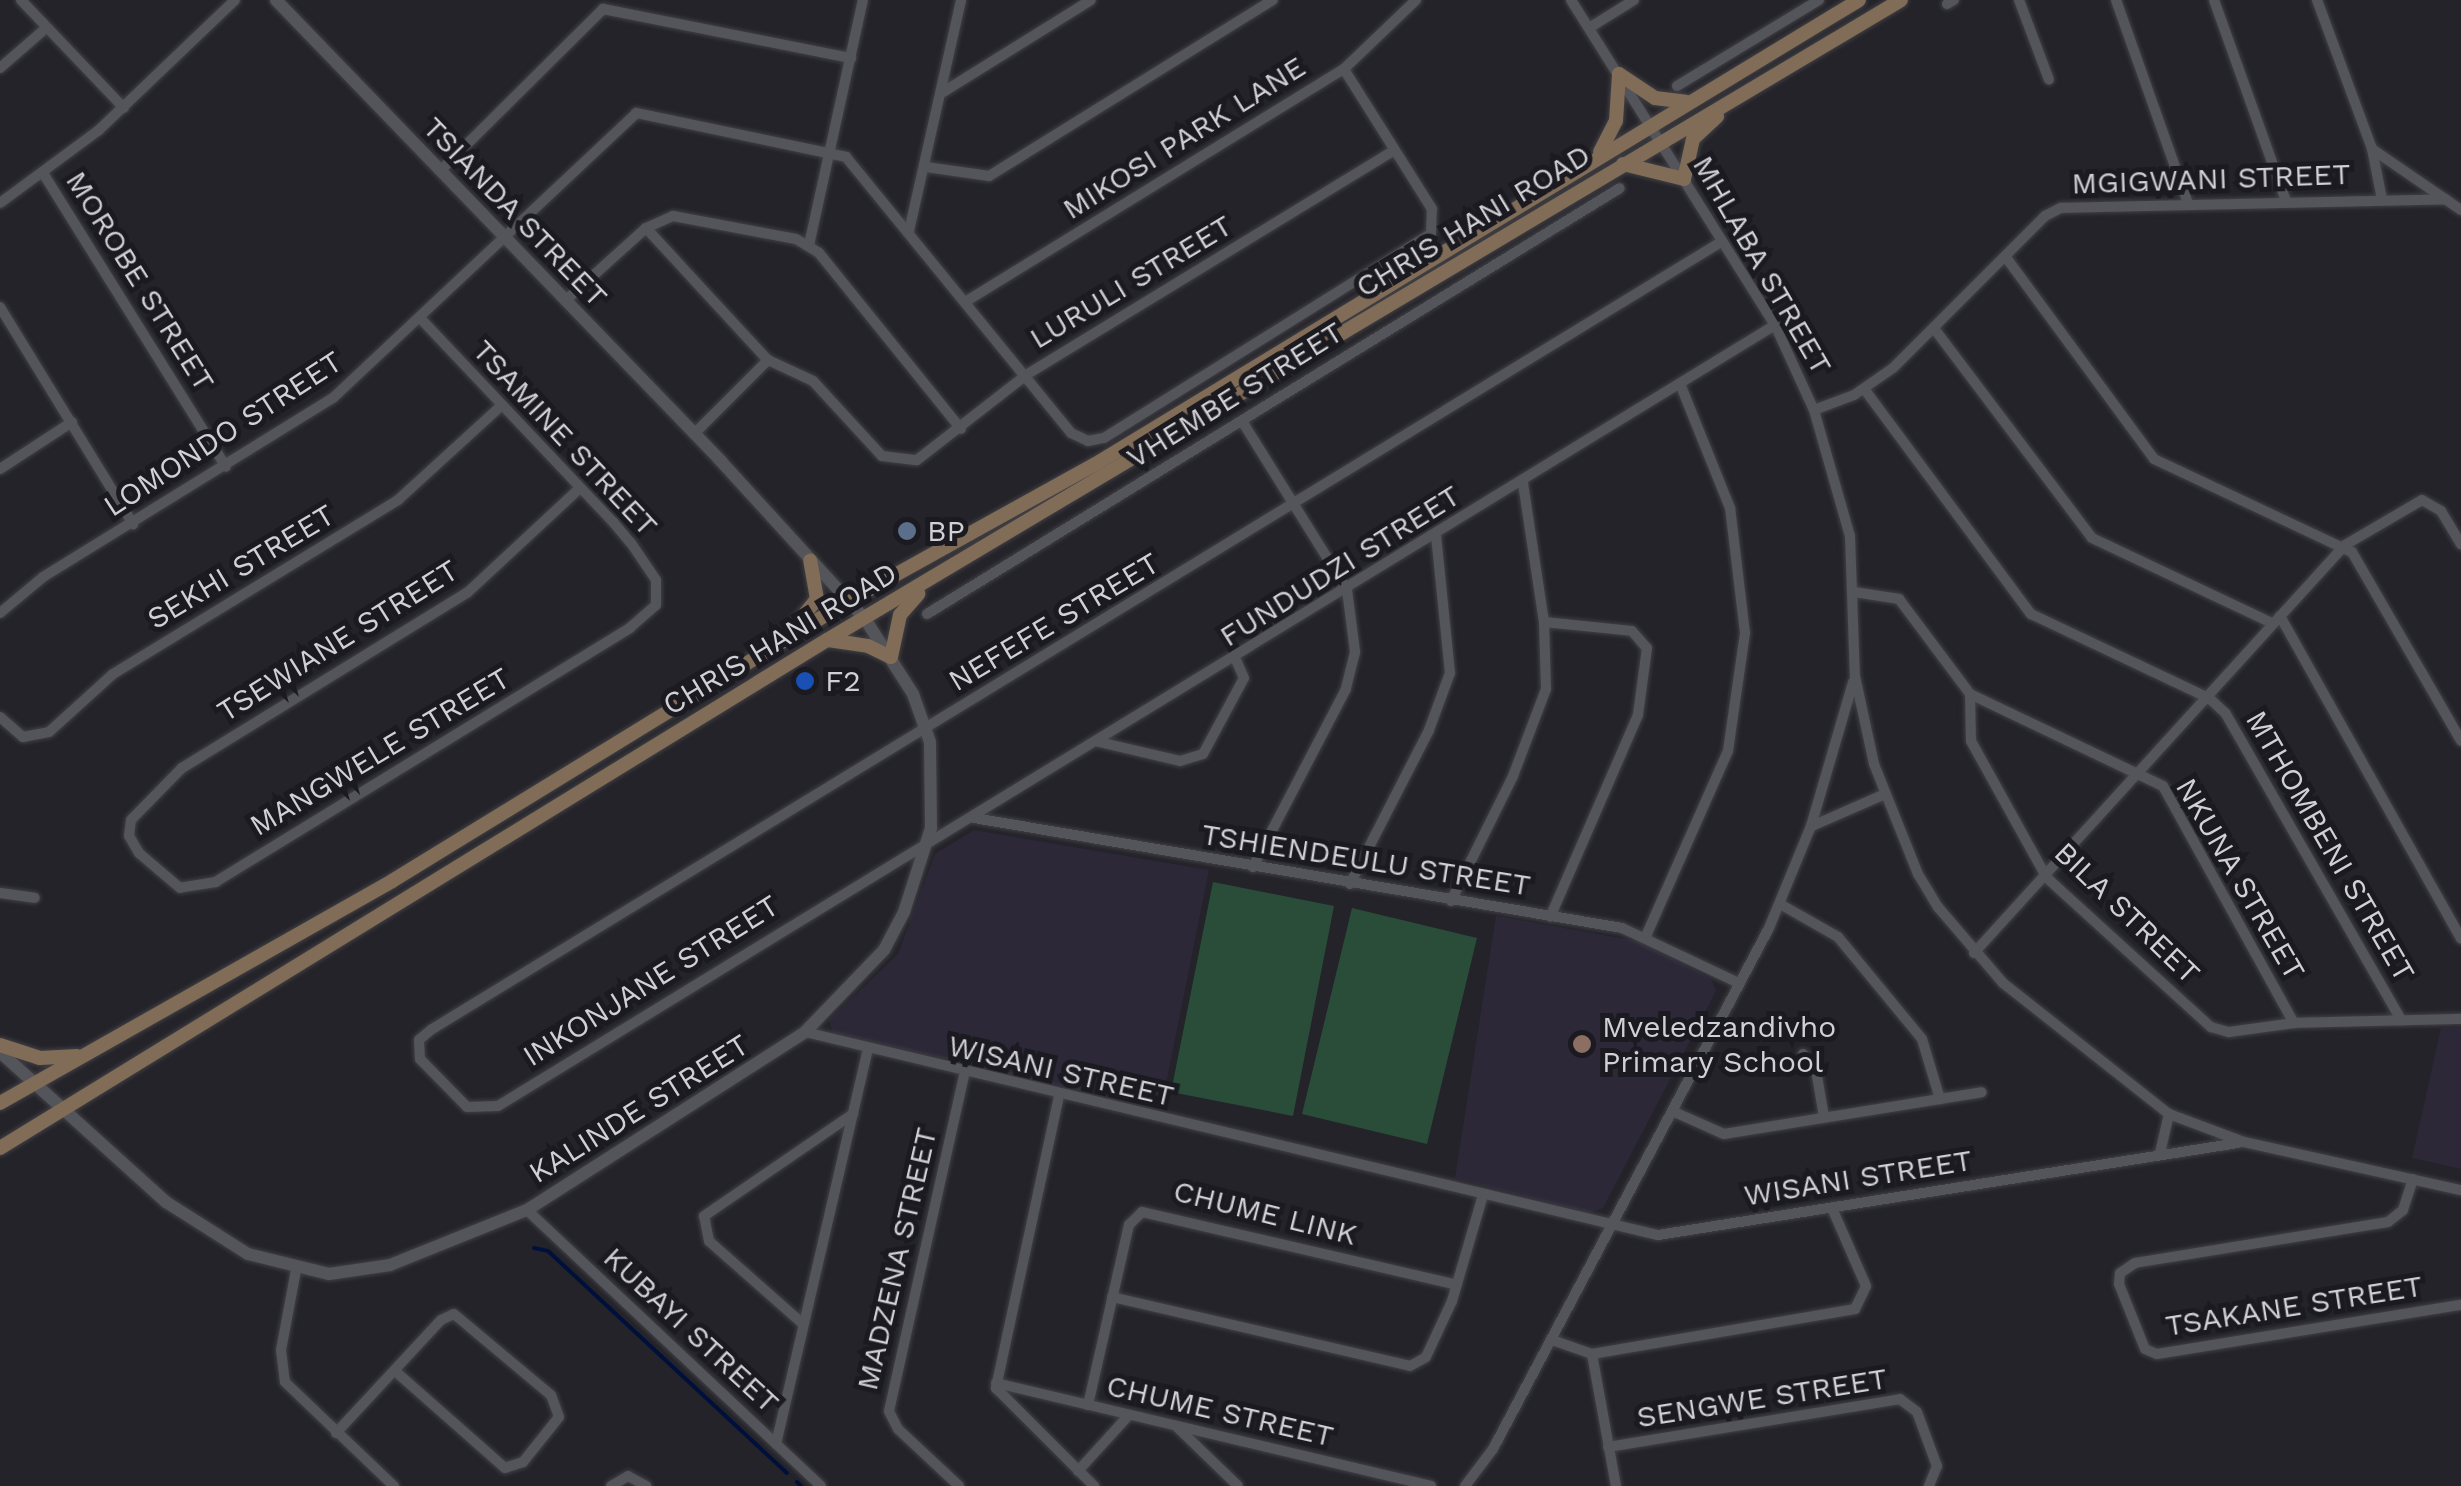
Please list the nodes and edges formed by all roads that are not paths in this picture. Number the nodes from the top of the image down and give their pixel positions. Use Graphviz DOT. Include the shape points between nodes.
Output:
graph roads {
  1 [pos="21,0"];
  2 [pos="235,0"];
  3 [pos="276,0"];
  4 [pos="863,0"];
  5 [pos="961,0"];
  6 [pos="1091,0"];
  7 [pos="1273,0"];
  8 [pos="1571,0"];
  9 [pos="1634,0"];
  10 [pos="1819,0"];
  11 [pos="1859,0"];
  12 [pos="1901,0"];
  13 [pos="2020,0"];
  14 [pos="2116,0"];
  15 [pos="2214,0"];
  16 [pos="2316,0"];
  17 [pos="1413,1"];
  18 [pos="46,28"];
  19 [pos="1589,28"];
  20 [pos="851,58"];
  21 [pos="0,68"];
  22 [pos="1344,70"];
  23 [pos="1620,74"];
  24 [pos="2049,80"];
  25 [pos="1760,83"];
  26 [pos="1677,86"];
  27 [pos="943,92"];
  28 [pos="1686,102"];
  29 [pos="124,108"];
  30 [pos="1650,122"];
  31 [pos="1661,141"];
  32 [pos="2372,149"];
  33 [pos="1394,150"];
  34 [pos="1600,153"];
  35 [pos="830,154"];
  36 [pos="1622,164"];
  37 [pos="926,167"];
  38 [pos="440,170"];
  39 [pos="43,173"];
  40 [pos="1684,180"];
  41 [pos="1620,188"];
  42 [pos="2382,199"];
  43 [pos="2446,199"];
  44 [pos="2286,201"];
  45 [pos="0,202"];
  46 [pos="2188,203"];
  47 [pos="2461,210"];
  48 [pos="646,228"];
  49 [pos="909,230"];
  50 [pos="502,237"];
  51 [pos="1721,242"];
  52 [pos="810,246"];
  53 [pos="2005,256"];
  54 [pos="566,301"];
  55 [pos="965,302"];
  56 [pos="0,306"];
  57 [pos="421,319"];
  58 [pos="1774,325"];
  59 [pos="13,327"];
  60 [pos="1936,331"];
  61 [pos="0,335"];
  62 [pos="768,360"];
  63 [pos="1026,376"];
  64 [pos="1682,386"];
  65 [pos="1865,390"];
  66 [pos="502,406"];
  67 [pos="1814,410"];
  68 [pos="1242,421"];
  69 [pos="72,422"];
  70 [pos="961,429"];
  71 [pos="694,434"];
  72 [pos="226,468"];
  73 [pos="0,469"];
  74 [pos="1523,484"];
  75 [pos="580,488"];
  76 [pos="1293,506"];
  77 [pos="133,524"];
  78 [pos="1436,536"];
  79 [pos="2461,544"];
  80 [pos="2345,545"];
  81 [pos="814,564"];
  82 [pos="940,576"];
  83 [pos="1347,590"];
  84 [pos="1854,592"];
  85 [pos="658,600"];
  86 [pos="850,600"];
  87 [pos="0,614"];
  88 [pos="927,614"];
  89 [pos="866,619"];
  90 [pos="2276,620"];
  91 [pos="1544,622"];
  92 [pos="827,640"];
  93 [pos="773,648"];
  94 [pos="892,657"];
  95 [pos="1236,660"];
  96 [pos="1855,676"];
  97 [pos="1970,694"];
  98 [pos="2208,698"];
  99 [pos="0,717"];
  100 [pos="926,726"];
  101 [pos="2461,741"];
  102 [pos="1099,742"];
  103 [pos="2144,773"];
  104 [pos="1882,795"];
  105 [pos="974,818"];
  106 [pos="1811,826"];
  107 [pos="129,836"];
  108 [pos="929,843"];
  109 [pos="1254,867"];
  110 [pos="2047,878"];
  111 [pos="1350,884"];
  112 [pos="0,893"];
  113 [pos="35,898"];
  114 [pos="1450,901"];
  115 [pos="1780,904"];
  116 [pos="1550,916"];
  117 [pos="1646,936"];
  118 [pos="2461,939"];
  119 [pos="1974,953"];
  120 [pos="1739,983"];
  121 [pos="2461,1019"];
  122 [pos="2401,1020"];
  123 [pos="2294,1023"];
  124 [pos="804,1032"];
  125 [pos="417,1046"];
  126 [pos="0,1048"];
  127 [pos="94,1052"];
  128 [pos="867,1052"];
  129 [pos="1803,1054"];
  130 [pos="964,1075"];
  131 [pos="37,1084"];
  132 [pos="1982,1092"];
  133 [pos="1060,1096"];
  134 [pos="1940,1099"];
  135 [pos="0,1103"];
  136 [pos="63,1109"];
  137 [pos="1672,1111"];
  138 [pos="853,1114"];
  139 [pos="2169,1114"];
  140 [pos="1824,1118"];
  141 [pos="2244,1142"];
  142 [pos="0,1148"];
  143 [pos="2160,1153"];
  144 [pos="2413,1179"];
  145 [pos="2461,1190"];
  146 [pos="1483,1195"];
  147 [pos="1832,1208"];
  148 [pos="527,1210"];
  149 [pos="1610,1225"];
  150 [pos="296,1270"];
  151 [pos="1457,1286"];
  152 [pos="1112,1297"];
  153 [pos="2461,1305"];
  154 [pos="803,1324"];
  155 [pos="1552,1340"];
  156 [pos="1592,1354"];
  157 [pos="394,1372"];
  158 [pos="996,1383"];
  159 [pos="1088,1405"];
  160 [pos="1129,1415"];
  161 [pos="1177,1428"];
  162 [pos="336,1432"];
  163 [pos="776,1444"];
  164 [pos="1608,1447"];
  165 [pos="1078,1471"];
  166 [pos="394,1486"];
  167 [pos="611,1486"];
  168 [pos="646,1486"];
  169 [pos="821,1486"];
  170 [pos="959,1486"];
  171 [pos="1094,1486"];
  172 [pos="1238,1486"];
  173 [pos="1432,1486"];
  174 [pos="1465,1486"];
  175 [pos="1616,1486"];
  176 [pos="1929,1486"];
  1 -- 18 [label="street"];
  2 -- 29 [label="street"];
  3 -- 38 [label="street, TSIANDA STREET"];
  4 -- 20 [label="street"];
  5 -- 27 [label="street"];
  6 -- 27 [label="street"];
  7 -- 37 [label="street" via="989,176"];
  8 -- 19 [label="street, MHLABA STREET"];
  9 -- 19 [label="street"];
  10 -- 26 [label="street"];
  11 -- 28 [label="main road, CHRIS HANI ROAD"];
  12 -- 25 [label="main road, CHRIS HANI ROAD"];
  13 -- 24 [label="street"];
  14 -- 46 [label="street"];
  15 -- 44 [label="street"];
  16 -- 32 [label="street"];
  17 -- 22 [label="street, MIKOSI PARK LANE"];
  18 -- 21 [label="street"];
  18 -- 29 [label="street"];
  19 -- 23 [label="street, MHLABA STREET"];
  20 -- 35 [label="street"];
  20 -- 38 [label="street" via="603,9"];
  22 -- 33 [label="street"];
  22 -- 55 [label="street, MIKOSI PARK LANE"];
  23 -- 28 [label="main road" via="1655,98"];
  23 -- 30 [label="street, MHLABA STREET"];
  23 -- 34 [label="main road" via="1616,121"];
  25 -- 31 [label="main road, CHRIS HANI ROAD"];
  25 -- 40 [label="main road" via="1693,138"];
  27 -- 37 [label="street"];
  28 -- 30 [label="main road, CHRIS HANI ROAD"];
  29 -- 39 [label="street"];
  30 -- 31 [label="street, MHLABA STREET"];
  30 -- 34 [label="main road, CHRIS HANI ROAD"];
  31 -- 36 [label="main road, CHRIS HANI ROAD"];
  31 -- 40 [label="street, MHLABA STREET"];
  32 -- 42 [label="street"];
  32 -- 43 [label="street"];
  33 -- 63 [label="street, LURULI STREET"];
  33 -- 63 [label="street" via="1432,209 1434,228 1419,245 1104,438 1077,437"];
  34 -- 86 [label="main road, CHRIS HANI ROAD" via="1094,465"];
  35 -- 49 [label="street" via="846,157"];
  35 -- 50 [label="street, LOMONDO STREET" via="636,113"];
  35 -- 52 [label="street"];
  36 -- 40 [label="main road"];
  36 -- 82 [label="main road, CHRIS HANI ROAD"];
  37 -- 49 [label="street"];
  38 -- 50 [label="street, TSIANDA STREET"];
  39 -- 45 [label="street"];
  39 -- 72 [label="street, MOROBE STREET"];
  40 -- 51 [label="street, MHLABA STREET"];
  41 -- 68 [label="street, VHEMBE STREET"];
  42 -- 43 [label="street, MGIGWANI STREET"];
  42 -- 44 [label="street, MGIGWANI STREET"];
  43 -- 47 [label="street"];
  44 -- 46 [label="street, MGIGWANI STREET"];
  46 -- 53 [label="street, MGIGWANI STREET" via="2061,208"];
  48 -- 52 [label="street" via="686,215"];
  48 -- 54 [label="street"];
  48 -- 62 [label="street"];
  49 -- 55 [label="street"];
  50 -- 54 [label="street, TSIANDA STREET"];
  50 -- 57 [label="street, LOMONDO STREET"];
  51 -- 58 [label="street, MHLABA STREET"];
  51 -- 76 [label="street, NEFEFE STREET"];
  52 -- 70 [label="street"];
  53 -- 60 [label="street, MGIGWANI STREET"];
  53 -- 80 [label="street" via="2154,459"];
  54 -- 71 [label="street, TSIANDA STREET"];
  55 -- 63 [label="street"];
  56 -- 59 [label="street"];
  57 -- 66 [label="street, TSAMINE STREET"];
  57 -- 72 [label="street, LOMONDO STREET" via="332,398"];
  58 -- 64 [label="street, FUNDUDZI STREET"];
  58 -- 67 [label="street, MHLABA STREET"];
  59 -- 61 [label="street"];
  59 -- 69 [label="street"];
  60 -- 65 [label="street, MGIGWANI STREET"];
  60 -- 90 [label="street" via="2092,538"];
  62 -- 70 [label="street, LURULI STREET" via="813,381 882,456 901,463 926,455"];
  62 -- 71 [label="street"];
  63 -- 70 [label="street, LURULI STREET"];
  64 -- 74 [label="street, FUNDUDZI STREET"];
  64 -- 117 [label="street" via="1730,508 1745,633 1728,751"];
  65 -- 67 [label="street, MGIGWANI STREET"];
  65 -- 98 [label="street, MTHOMBENI STREET" via="2031,614"];
  66 -- 75 [label="street, TSAMINE STREET"];
  66 -- 99 [label="street, SEKHI STREET" via="398,500 114,674 49,732 23,737"];
  67 -- 84 [label="street, MHLABA STREET" via="1844,506"];
  68 -- 76 [label="street"];
  68 -- 88 [label="street, VHEMBE STREET"];
  69 -- 73 [label="street"];
  69 -- 77 [label="street"];
  71 -- 81 [label="street, TSIANDA STREET"];
  72 -- 77 [label="street, LOMONDO STREET"];
  74 -- 78 [label="street, FUNDUDZI STREET"];
  74 -- 91 [label="street"];
  75 -- 85 [label="street, TSAMINE STREET" via="650,570"];
  75 -- 107 [label="street, TSEWIANE STREET" via="467,593 182,768 134,813"];
  76 -- 83 [label="street"];
  76 -- 100 [label="street, NEFEFE STREET"];
  77 -- 87 [label="street, LOMONDO STREET" via="44,578"];
  78 -- 83 [label="street, FUNDUDZI STREET"];
  78 -- 111 [label="street" via="1450,672 1429,730"];
  79 -- 80 [label="street" via="2441,511 2422,500"];
  80 -- 90 [label="street"];
  80 -- 101 [label="street"];
  81 -- 86 [label="street, TSIANDA STREET"];
  81 -- 93 [label="main road" via="817,599"];
  82 -- 89 [label="main road, CHRIS HANI ROAD"];
  82 -- 94 [label="main road" via="900,615"];
  83 -- 95 [label="street, FUNDUDZI STREET"];
  83 -- 109 [label="street" via="1352,676"];
  84 -- 96 [label="street, MHLABA STREET"];
  84 -- 97 [label="street" via="1899,599"];
  85 -- 107 [label="street, MANGWELE STREET" via="630,628 216,882 192,890 169,882"];
  86 -- 89 [label="street, KALINDE STREET"];
  86 -- 93 [label="main road, CHRIS HANI ROAD"];
  89 -- 92 [label="main road, CHRIS HANI ROAD"];
  89 -- 94 [label="street, KALINDE STREET"];
  90 -- 98 [label="street"];
  90 -- 118 [label="street"];
  91 -- 114 [label="street" via="1541,705"];
  91 -- 116 [label="street" via="1632,631 1647,648 1638,715"];
  92 -- 94 [label="main road"];
  92 -- 136 [label="main road, CHRIS HANI ROAD"];
  93 -- 127 [label="main road, CHRIS HANI ROAD"];
  94 -- 100 [label="street, KALINDE STREET"];
  95 -- 102 [label="street, FUNDUDZI STREET"];
  95 -- 102 [label="street" via="1244,678 1203,754 1180,761"];
  96 -- 104 [label="street, MHLABA STREET"];
  96 -- 106 [label="street"];
  97 -- 103 [label="street, NKUNA STREET"];
  97 -- 110 [label="street, BILA STREET" via="1971,741"];
  98 -- 103 [label="street"];
  98 -- 122 [label="street, MTHOMBENI STREET" via="2226,714"];
  100 -- 108 [label="street, KALINDE STREET" via="934,775"];
  100 -- 125 [label="street, NEFEFE STREET" via="432,1029"];
  102 -- 105 [label="street, FUNDUDZI STREET"];
  103 -- 110 [label="street"];
  103 -- 123 [label="street, NKUNA STREET" via="2163,786"];
  104 -- 106 [label="street"];
  104 -- 119 [label="street, MHLABA STREET" via="1918,874"];
  105 -- 108 [label="street, FUNDUDZI STREET"];
  105 -- 109 [label="street, TSHIENDEULU STREET"];
  106 -- 115 [label="street"];
  108 -- 124 [label="street, KALINDE STREET" via="884,950"];
  108 -- 125 [label="street, INKONJANE STREET" via="491,1109 460,1102 424,1064"];
  109 -- 111 [label="street, TSHIENDEULU STREET"];
  110 -- 119 [label="street"];
  110 -- 123 [label="street, BILA STREET" via="2211,1027 2228,1032"];
  111 -- 114 [label="street, TSHIENDEULU STREET"];
  112 -- 113 [label="street"];
  114 -- 116 [label="street, TSHIENDEULU STREET"];
  115 -- 120 [label="street"];
  115 -- 134 [label="street" via="1838,937 1922,1039"];
  116 -- 117 [label="street, TSHIENDEULU STREET"];
  117 -- 120 [label="street, TSHIENDEULU STREET"];
  119 -- 139 [label="street, MHLABA STREET" via="2044,1018"];
  120 -- 137 [label="street"];
  121 -- 122 [label="street, BILA STREET"];
  122 -- 123 [label="street, BILA STREET"];
  124 -- 128 [label="street, WISANI STREET"];
  124 -- 148 [label="street, KALINDE STREET"];
  126 -- 127 [label="main road" via="52,1059"];
  126 -- 131 [label="street, KALINDE STREET"];
  127 -- 131 [label="main road, CHRIS HANI ROAD"];
  128 -- 130 [label="street, WISANI STREET"];
  128 -- 138 [label="street"];
  129 -- 140 [label="street" via="1816,1070"];
  130 -- 133 [label="street, WISANI STREET"];
  130 -- 170 [label="street, MADZENA STREET" via="889,1411 898,1429"];
  131 -- 135 [label="main road, CHRIS HANI ROAD"];
  131 -- 136 [label="street, KALINDE STREET"];
  132 -- 134 [label="street"];
  133 -- 146 [label="street, WISANI STREET"];
  133 -- 158 [label="street"];
  134 -- 140 [label="street"];
  136 -- 142 [label="main road, CHRIS HANI ROAD"];
  136 -- 150 [label="street, KALINDE STREET" via="166,1202 248,1254"];
  137 -- 140 [label="street" via="1717,1134"];
  137 -- 149 [label="street"];
  138 -- 154 [label="street"];
  138 -- 154 [label="street" via="704,1216 709,1241"];
  139 -- 141 [label="street, MHLABA STREET"];
  139 -- 143 [label="street"];
  141 -- 143 [label="street, WISANI STREET"];
  141 -- 144 [label="street, MHLABA STREET"];
  143 -- 147 [label="street, WISANI STREET"];
  144 -- 145 [label="street, MHLABA STREET"];
  144 -- 153 [label="street, TSAKANE STREET" via="2402,1210 2388,1222 2135,1263 2120,1273 2119,1284 2145,1349 2157,1354"];
  146 -- 149 [label="street, WISANI STREET"];
  146 -- 151 [label="street"];
  147 -- 149 [label="street, WISANI STREET" via="1676,1234"];
  147 -- 156 [label="street" via="1866,1286 1855,1309"];
  148 -- 150 [label="street, KALINDE STREET" via="390,1265 329,1274"];
  148 -- 163 [label="street, KUBAYI STREET"];
  149 -- 155 [label="street"];
  150 -- 162 [label="street" via="281,1372"];
  151 -- 152 [label="street" via="1432,1348 1410,1366"];
  151 -- 152 [label="street, CHUME LINK" via="1150,1211 1129,1224"];
  152 -- 159 [label="street, CHUME LINK"];
  154 -- 163 [label="street"];
  155 -- 156 [label="street"];
  155 -- 174 [label="street" via="1494,1449"];
  156 -- 164 [label="street"];
  157 -- 157 [label="street" via="441,1320 461,1316 550,1395 560,1417 523,1462 505,1468"];
  157 -- 162 [label="street"];
  158 -- 159 [label="street, CHUME STREET"];
  158 -- 165 [label="street" via="1005,1402"];
  159 -- 160 [label="street, CHUME STREET"];
  160 -- 161 [label="street, CHUME STREET"];
  160 -- 165 [label="street"];
  161 -- 172 [label="street"];
  161 -- 173 [label="street, CHUME STREET"];
  162 -- 166 [label="street"];
  163 -- 169 [label="street, KUBAYI STREET"];
  164 -- 175 [label="street"];
  164 -- 176 [label="street, SENGWE STREET" via="1889,1400 1911,1403 1918,1412 1938,1466"];
  165 -- 171 [label="street"];
  167 -- 168 [label="street" via="628,1476"];
}
